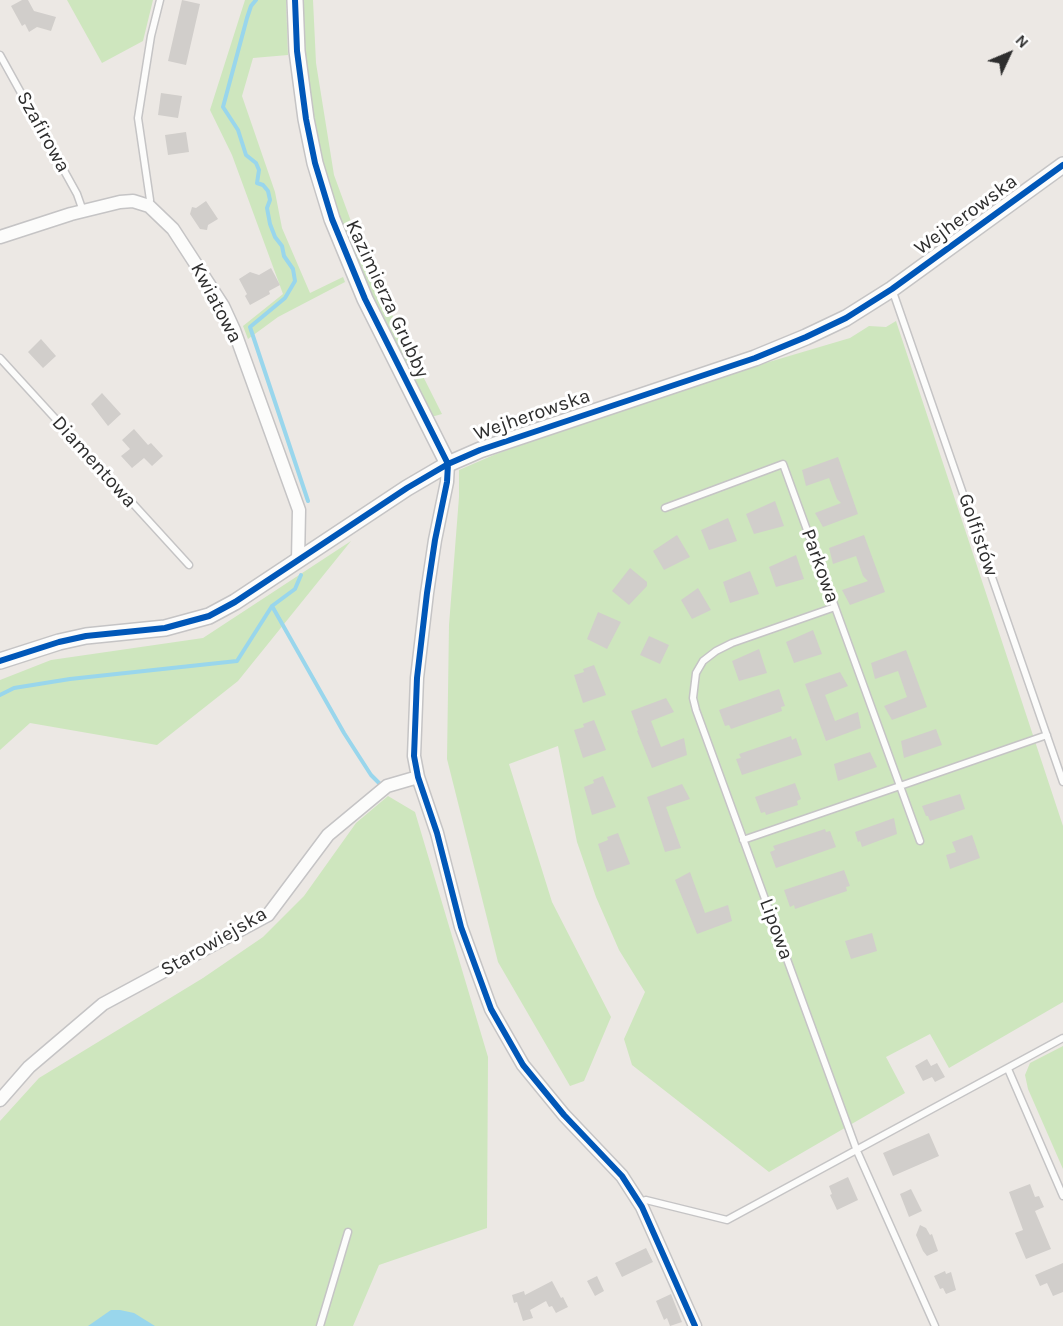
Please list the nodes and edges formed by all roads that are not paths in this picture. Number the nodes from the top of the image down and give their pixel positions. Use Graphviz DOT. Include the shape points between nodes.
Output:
graph roads {
  1 [pos="160,0"];
  2 [pos="295,0"];
  3 [pos="0,55"];
  4 [pos="1063,165"];
  5 [pos="149,206"];
  6 [pos="83,211"];
  7 [pos="0,237"];
  8 [pos="892,289"];
  9 [pos="0,358"];
  10 [pos="448,464"];
  11 [pos="665,508"];
  12 [pos="298,561"];
  13 [pos="189,565"];
  14 [pos="835,607"];
  15 [pos="0,661"];
  16 [pos="1047,735"];
  17 [pos="418,777"];
  18 [pos="1063,782"];
  19 [pos="900,786"];
  20 [pos="743,840"];
  21 [pos="920,841"];
  22 [pos="1063,1038"];
  23 [pos="1008,1069"];
  24 [pos="0,1101"];
  25 [pos="857,1151"];
  26 [pos="1063,1196"];
  27 [pos="639,1202"];
  28 [pos="348,1232"];
  29 [pos="321,1326"];
  30 [pos="695,1326"];
  31 [pos="935,1326"];
  1 -- 5 [label="lane" via="138,118"];
  2 -- 10 [label="street, Kazimierza Grubby" via="306,119 332,219 364,300"];
  3 -- 6 [label="lane, Szafirowa"];
  4 -- 8 [label="street, Wejherowska"];
  5 -- 6 [label="street" via="120,202"];
  5 -- 12 [label="street, Kwiatowa" via="173,229 234,330 299,510"];
  6 -- 7 [label="street"];
  8 -- 10 [label="street, Wejherowska" via="846,318 755,358"];
  8 -- 16 [label="lane, Golfistów"];
  9 -- 13 [label="lane, Diamentowa"];
  10 -- 12 [label="street, Wejherowska"];
  10 -- 17 [label="street" via="417,678 414,756"];
  11 -- 14 [label="lane, Parkowa" via="783,464"];
  12 -- 15 [label="street, Wejherowska" via="235,603 202,618 157,630 86,636"];
  14 -- 19 [label="lane, Parkowa"];
  14 -- 20 [label="lane, Lipowa" via="732,643 716,651 696,673 696,710"];
  16 -- 18 [label="lane, Golfistów"];
  16 -- 19 [label="lane"];
  17 -- 24 [label="street, Starowiejska" via="387,786 328,835 268,915 103,1004 29,1067"];
  17 -- 27 [label="street" via="437,832 461,927 491,1009 522,1065 622,1176"];
  19 -- 20 [label="lane"];
  19 -- 21 [label="lane, Parkowa"];
  20 -- 25 [label="lane, Lipowa"];
  22 -- 23 [label="lane"];
  23 -- 25 [label="lane"];
  23 -- 26 [label="lane"];
  25 -- 27 [label="lane" via="727,1220 646,1200"];
  25 -- 31 [label="lane, Lipowa"];
  27 -- 30 [label="street"];
  28 -- 29 [label="lane"];
}
